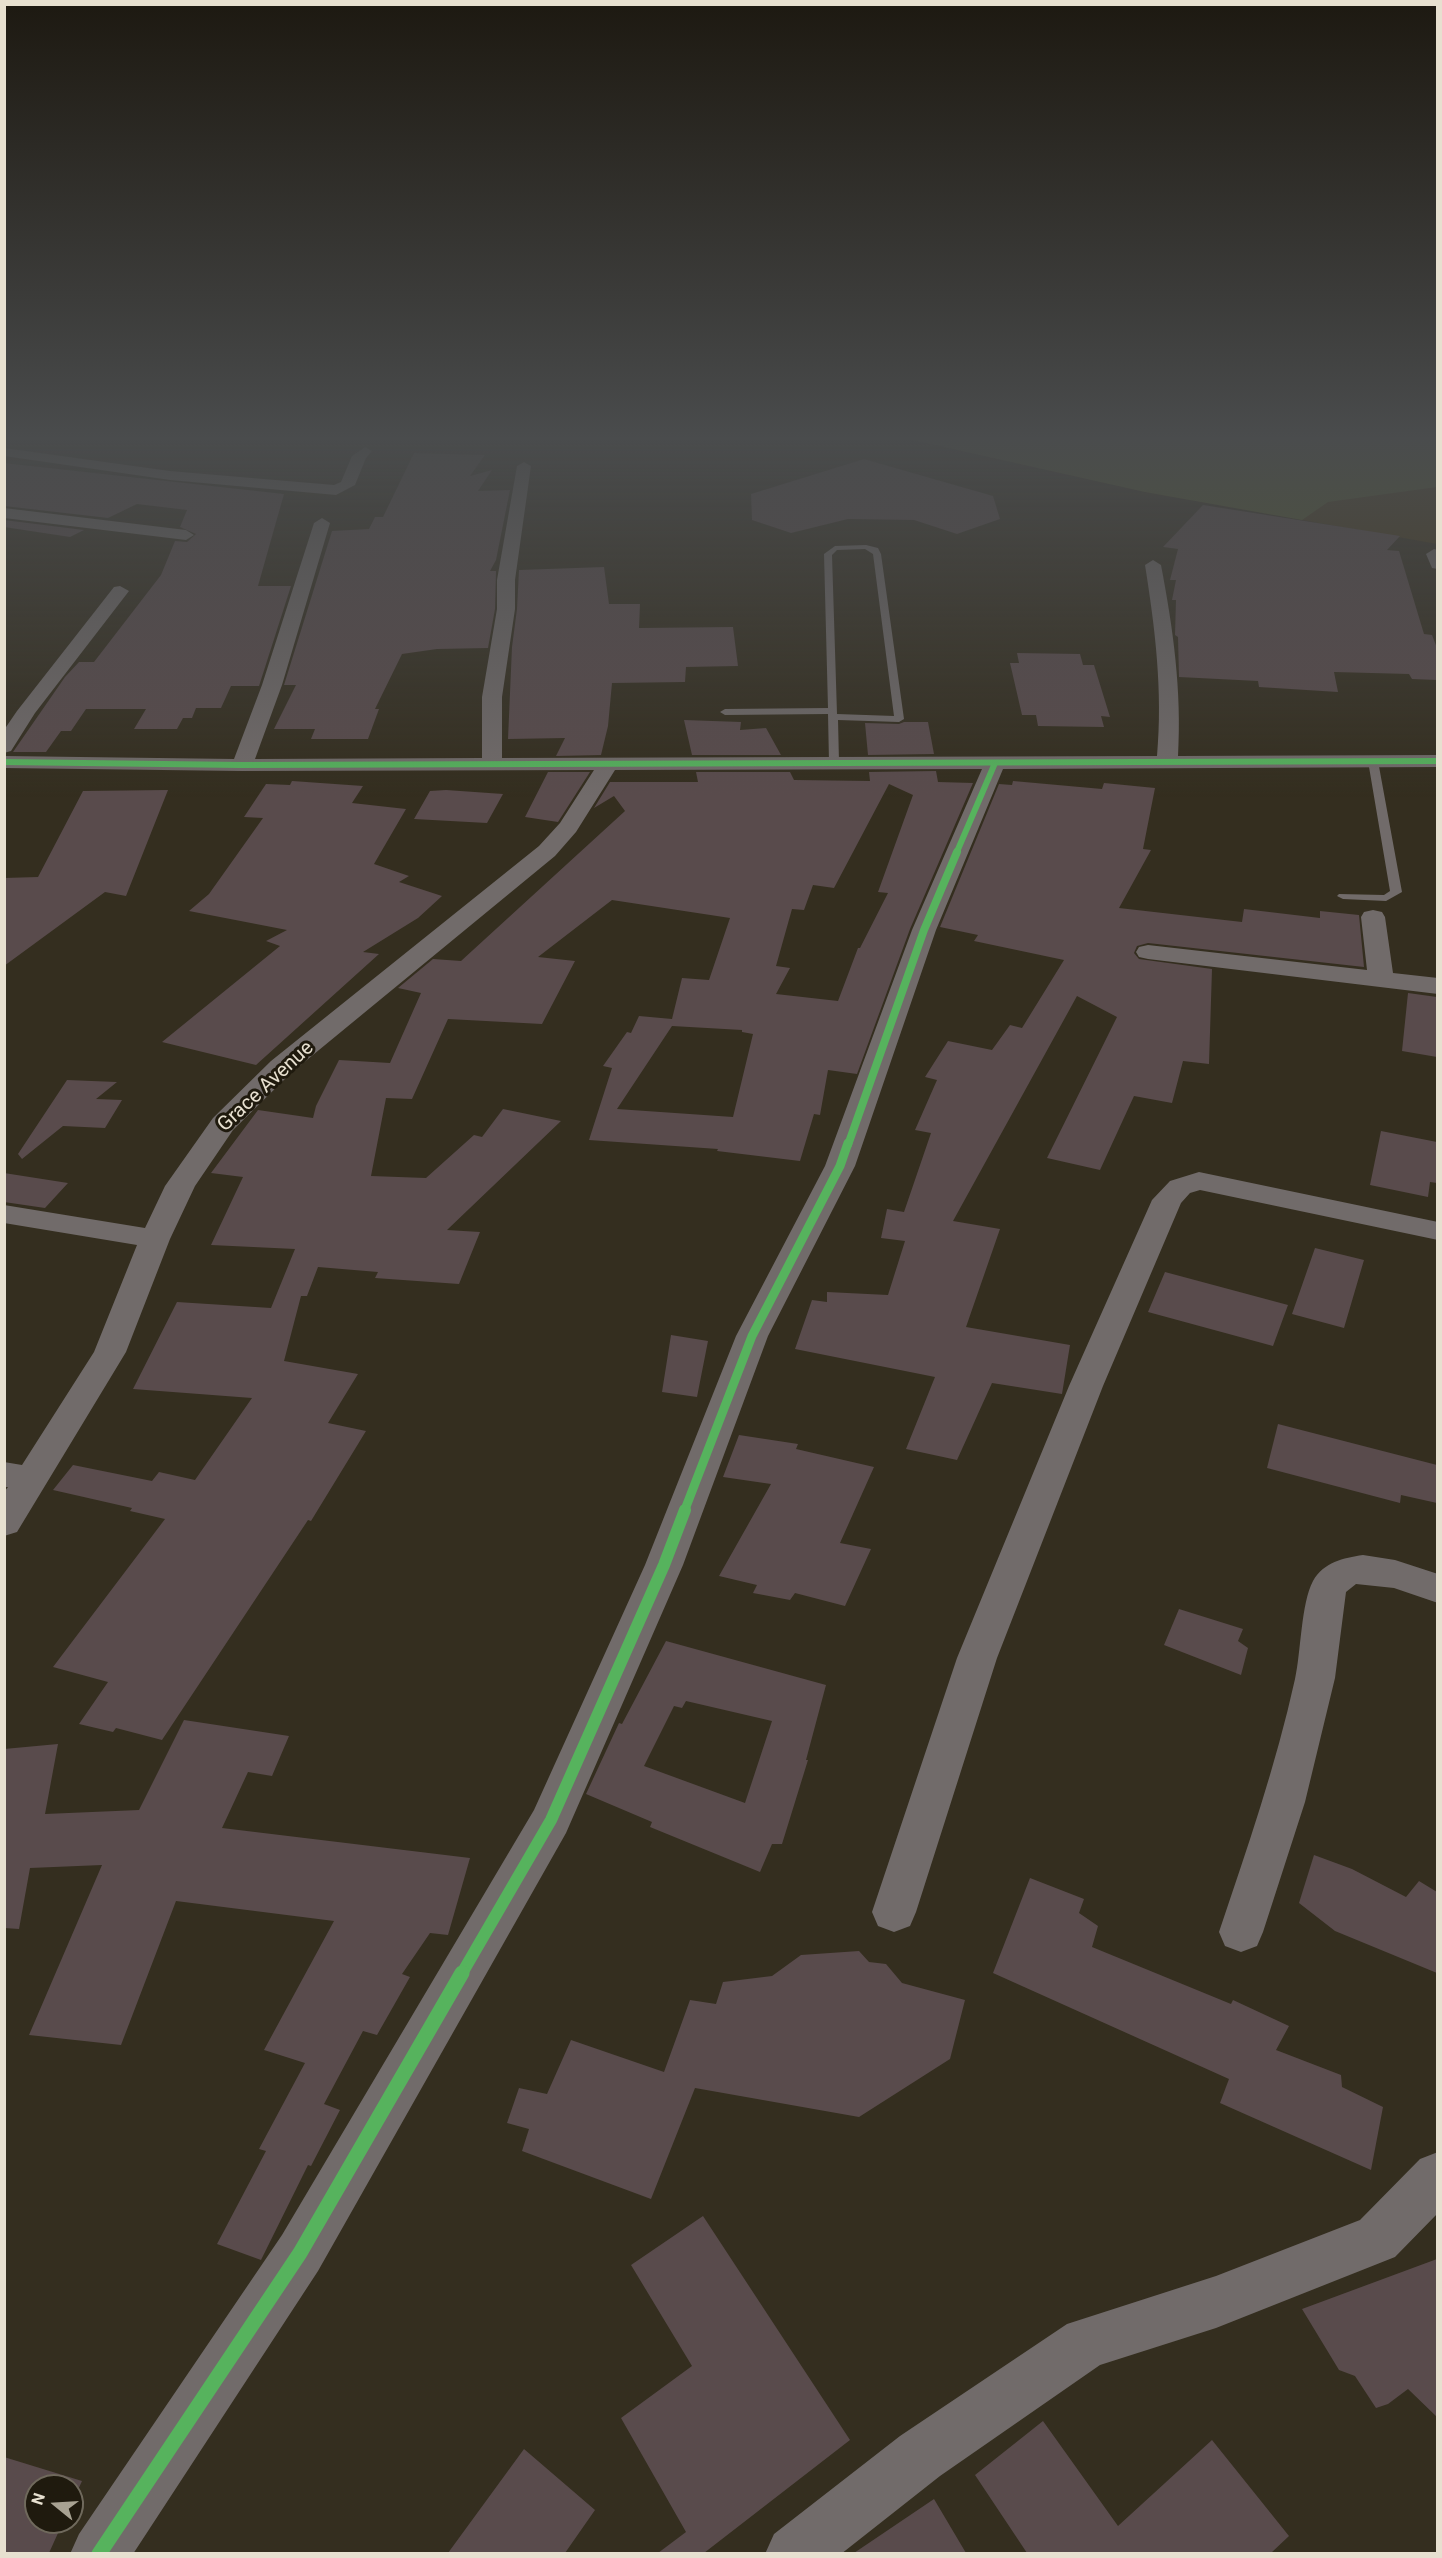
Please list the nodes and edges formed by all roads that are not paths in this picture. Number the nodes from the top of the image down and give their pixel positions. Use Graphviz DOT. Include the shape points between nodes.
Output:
graph roads {
  1 [pos="311,559"];
  2 [pos="509,559"];
  3 [pos="828,559"];
  4 [pos="878,559"];
  5 [pos="1154,565"];
  6 [pos="120,591"];
  7 [pos="725,712"];
  8 [pos="832,714"];
  9 [pos="4,747"];
  10 [pos="1374,761"];
  11 [pos="1437,761"];
  12 [pos="4,762"];
  13 [pos="610,762"];
  14 [pos="834,762"];
  15 [pos="1167,762"];
  16 [pos="492,763"];
  17 [pos="995,763"];
  18 [pos="242,765"];
  19 [pos="1343,896"];
  20 [pos="1373,917"];
  21 [pos="1149,952"];
  22 [pos="1381,979"];
  23 [pos="1437,986"];
  24 [pos="4,1214"];
  25 [pos="1437,1231"];
  26 [pos="155,1239"];
  27 [pos="18,1477"];
  28 [pos="4,1524"];
  29 [pos="1437,1589"];
  30 [pos="894,1912"];
  31 [pos="1241,1932"];
  32 [pos="1437,2177"];
  33 [pos="99,2553"];
  34 [pos="795,2553"];
  1 -- 18 [label="street" via="272,685"];
  2 -- 16 [label="street" via="492,697"];
  3 -- 8 [label="lane"];
  4 -- 8 [label="lane" via="899,719"];
  5 -- 15 [label="street" via="1166,633 1172,720"];
  6 -- 9 [label="street" via="27,711"];
  7 -- 8 [label="lane"];
  8 -- 14 [label="lane"];
  10 -- 11 [label="street"];
  10 -- 15 [label="street"];
  10 -- 19 [label="lane" via="1396,892 1386,898"];
  12 -- 18 [label="street"];
  13 -- 14 [label="street"];
  13 -- 16 [label="street"];
  13 -- 26 [label="street, Grace Avenue" via="568,827 547,851 281,1067 223,1124 180,1185"];
  14 -- 17 [label="street"];
  15 -- 17 [label="street"];
  16 -- 18 [label="street"];
  17 -- 33 [label="street" via="924,930 840,1166 752,1336 664,1565 551,1820 300,2253"];
  20 -- 22 [label="street"];
  21 -- 22 [label="street"];
  22 -- 23 [label="street"];
  24 -- 26 [label="street"];
  25 -- 30 [label="street" via="1199,1181 1180,1186 1167,1200 1086,1386 977,1658"];
  26 -- 27 [label="street, Grace Avenue" via="110,1352"];
  27 -- 28 [label="street, Grace Avenue"];
  29 -- 31 [label="street" via="1380,1569 1349,1571 1333,1579 1328,1589 1315,1678 1284,1802"];
  32 -- 34 [label="street" via="1377,2239 1216,2302 1086,2343 920,2456"];
}
